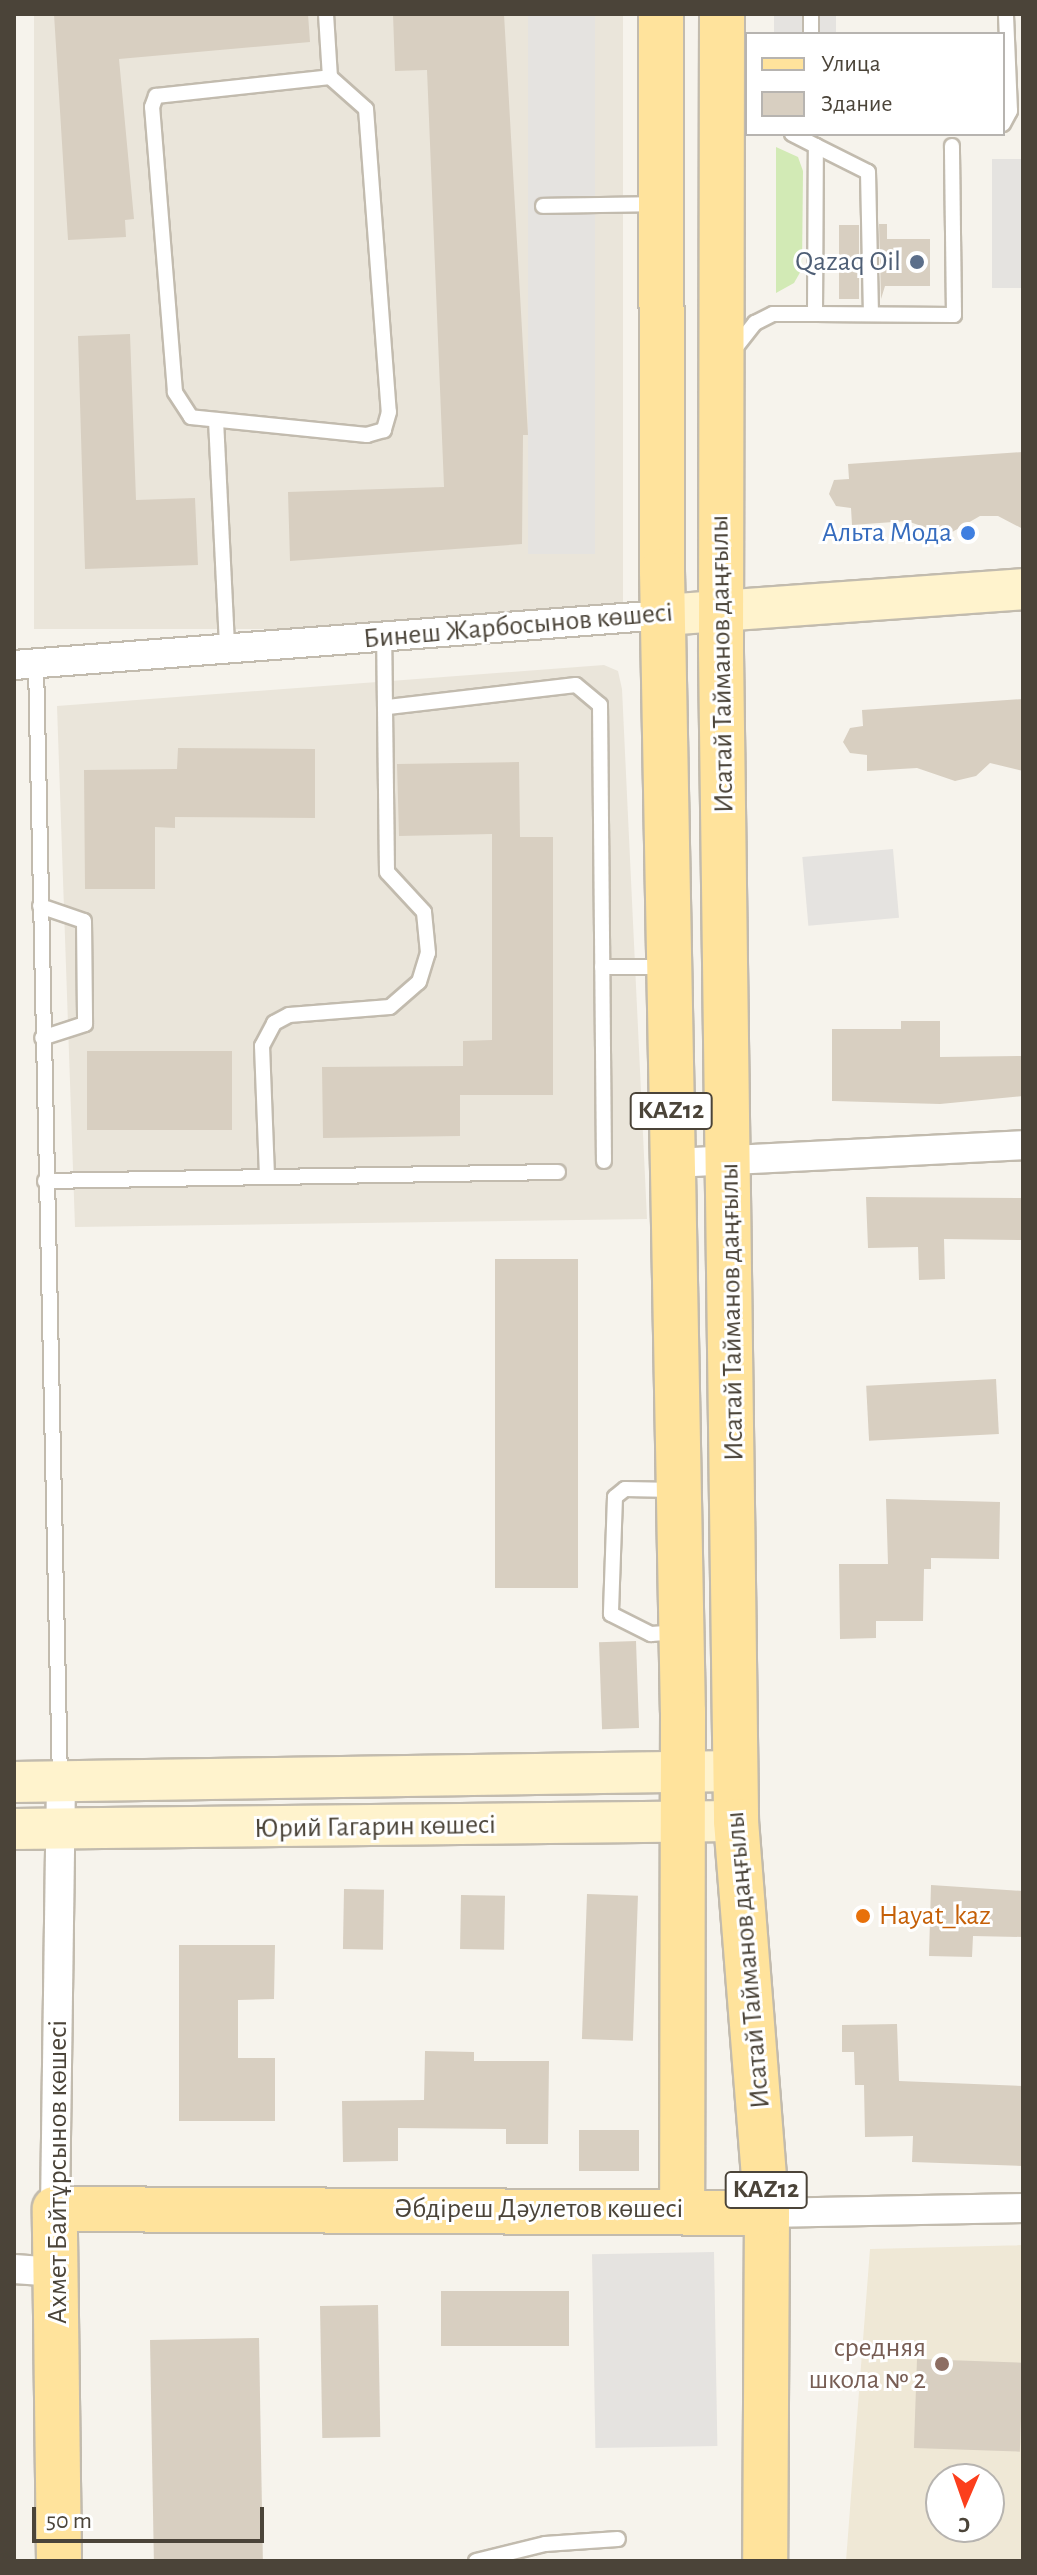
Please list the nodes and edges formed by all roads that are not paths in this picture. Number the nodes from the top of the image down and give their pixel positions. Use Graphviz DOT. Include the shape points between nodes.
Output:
graph roads {
  1 [pos="326,14"];
  2 [pos="661,14"];
  3 [pos="722,14"];
  4 [pos="1006,14"];
  5 [pos="330,77"];
  6 [pos="1005,120"];
  7 [pos="796,136"];
  8 [pos="816,146"];
  9 [pos="952,146"];
  10 [pos="662,204"];
  11 [pos="543,206"];
  12 [pos="815,314"];
  13 [pos="871,314"];
  14 [pos="721,372"];
  15 [pos="216,420"];
  16 [pos="1023,589"];
  17 [pos="721,609"];
  18 [pos="663,615"];
  19 [pos="384,637"];
  20 [pos="227,649"];
  21 [pos="25,664"];
  22 [pos="388,707"];
  23 [pos="40,906"];
  24 [pos="602,967"];
  25 [pos="668,967"];
  26 [pos="42,1038"];
  27 [pos="1023,1145"];
  28 [pos="730,1159"];
  29 [pos="604,1161"];
  30 [pos="673,1163"];
  31 [pos="558,1172"];
  32 [pos="267,1176"];
  33 [pos="45,1181"];
  34 [pos="679,1490"];
  35 [pos="682,1632"];
  36 [pos="735,1771"];
  37 [pos="682,1772"];
  38 [pos="14,1782"];
  39 [pos="61,1782"];
  40 [pos="736,1821"];
  41 [pos="682,1823"];
  42 [pos="14,1829"];
  43 [pos="59,1830"];
  44 [pos="682,2208"];
  45 [pos="1023,2208"];
  46 [pos="55,2209"];
  47 [pos="767,2213"];
  48 [pos="14,2269"];
  49 [pos="57,2272"];
  50 [pos="618,2539"];
  51 [pos="59,2561"];
  52 [pos="476,2561"];
  53 [pos="765,2561"];
  1 -- 5 [label="lane"];
  2 -- 10 [label="main road, Исатай Тайманов даңғылы / KAZ12"];
  3 -- 14 [label="main road, Исатай Тайманов даңғылы / KAZ12" via="729,85"];
  4 -- 6 [label="lane" via="1010,111"];
  5 -- 15 [label="lane" via="167,91 152,107 175,392 191,417"];
  5 -- 15 [label="lane" via="366,109 389,412 384,430 367,435"];
  7 -- 8 [label="lane"];
  8 -- 12 [label="lane"];
  8 -- 13 [label="lane" via="868,172"];
  9 -- 13 [label="lane" via="954,315"];
  10 -- 11 [label="lane"];
  10 -- 18 [label="main road, Исатай Тайманов даңғылы / KAZ12"];
  12 -- 13 [label="lane"];
  12 -- 14 [label="lane" via="773,314 755,323"];
  14 -- 17 [label="main road, Исатай Тайманов даңғылы / KAZ12"];
  15 -- 20 [label="lane"];
  16 -- 17 [label="street, Бинеш Жарбосынов көшесі"];
  17 -- 18 [label="street, Бинеш Жарбосынов көшесі"];
  17 -- 28 [label="main road, Исатай Тайманов даңғылы / KAZ12"];
  18 -- 19 [label="street, Бинеш Жарбосынов көшесі"];
  18 -- 25 [label="main road, Исатай Тайманов даңғылы / KAZ12"];
  19 -- 20 [label="street, Бинеш Жарбосынов көшесі"];
  19 -- 22 [label="lane"];
  20 -- 21 [label="street, Бинеш Жарбосынов көшесі"];
  21 -- 23 [label="lane"];
  22 -- 24 [label="lane" via="576,685 591,692 600,705"];
  22 -- 32 [label="lane" via="387,872 424,912 428,953 419,982 390,1007 289,1015 274,1023 262,1046"];
  23 -- 26 [label="lane"];
  23 -- 26 [label="lane" via="84,921 85,1024"];
  24 -- 25 [label="lane"];
  24 -- 29 [label="lane"];
  25 -- 30 [label="main road, Исатай Тайманов даңғылы / KAZ12"];
  26 -- 33 [label="lane"];
  27 -- 28 [label="street"];
  28 -- 30 [label="street"];
  28 -- 36 [label="main road, Исатай Тайманов даңғылы / KAZ12"];
  30 -- 34 [label="main road, Исатай Тайманов даңғылы / KAZ12"];
  31 -- 32 [label="lane"];
  32 -- 33 [label="lane"];
  33 -- 39 [label="lane"];
  34 -- 35 [label="main road, Исатай Тайманов даңғылы / KAZ12"];
  34 -- 35 [label="lane" via="625,1489 615,1497 611,1614 651,1634"];
  35 -- 37 [label="main road, Исатай Тайманов даңғылы / KAZ12"];
  36 -- 37 [label="street, Юрий Гагарин көшесі"];
  36 -- 40 [label="main road, Исатай Тайманов даңғылы / KAZ12"];
  37 -- 39 [label="street, Юрий Гагарин көшесі"];
  37 -- 41 [label="main road, Исатай Тайманов даңғылы / KAZ12"];
  38 -- 39 [label="street, Юрий Гагарин көшесі"];
  39 -- 43 [label="street, Ахмет Байтұрсынов көшесі"];
  40 -- 41 [label="street, Юрий Гагарин көшесі"];
  40 -- 47 [label="main road, Исатай Тайманов даңғылы / KAZ12"];
  41 -- 43 [label="street, Юрий Гагарин көшесі"];
  41 -- 44 [label="main road, Исатай Тайманов даңғылы / KAZ12"];
  42 -- 43 [label="street, Юрий Гагарин көшесі"];
  43 -- 46 [label="street, Ахмет Байтұрсынов көшесі"];
  44 -- 46 [label="main road, Әбдіреш Дәулетов көшесі / KAZ12"];
  44 -- 47 [label="main road, Әбдіреш Дәулетов көшесі / KAZ12"];
  45 -- 47 [label="street, Әбдіреш Дәулетов көшесі"];
  46 -- 49 [label="main road, Ахмет Байтұрсынов көшесі"];
  47 -- 53 [label="main road, Исатай Тайманов даңғылы / KAZ12"];
  48 -- 49 [label="street"];
  49 -- 51 [label="main road, Ахмет Байтұрсынов көшесі"];
  50 -- 52 [label="lane" via="545,2544"];
}
